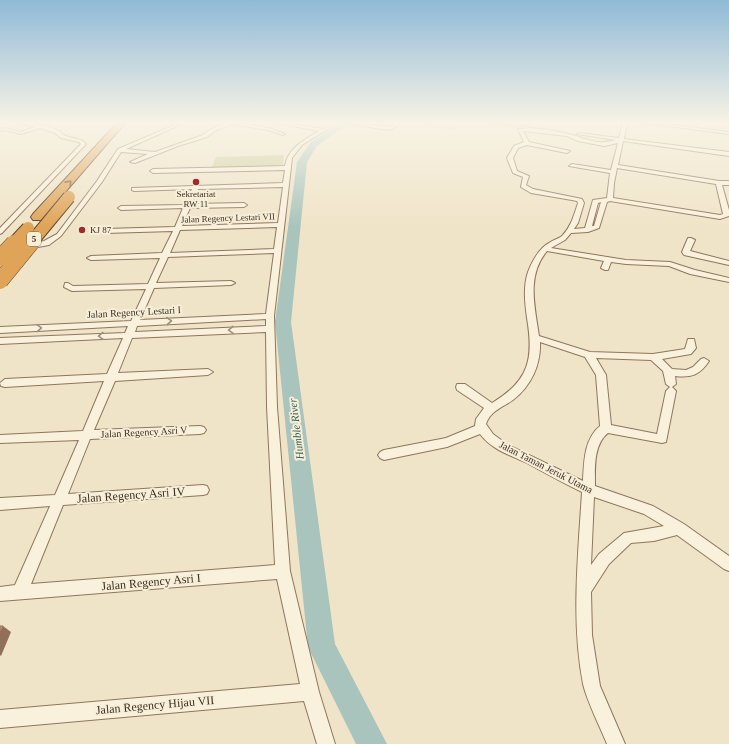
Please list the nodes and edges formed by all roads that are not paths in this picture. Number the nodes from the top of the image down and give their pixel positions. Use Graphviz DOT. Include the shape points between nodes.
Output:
graph roads {
  1 [pos="72,158"];
  2 [pos="93,158"];
  3 [pos="99,158"];
  4 [pos="114,158"];
  5 [pos="144,158"];
  6 [pos="289,158"];
  7 [pos="510,158"];
  8 [pos="615,158"];
  9 [pos="133,162"];
  10 [pos="208,162"];
  11 [pos="572,166"];
  12 [pos="287,168"];
  13 [pos="614,169"];
  14 [pos="204,170"];
  15 [pos="153,171"];
  16 [pos="719,183"];
  17 [pos="729,183"];
  18 [pos="285,185"];
  19 [pos="196,188"];
  20 [pos="134,189"];
  21 [pos="726,193"];
  22 [pos="62,197"];
  23 [pos="608,199"];
  24 [pos="244,205"];
  25 [pos="187,206"];
  26 [pos="121,208"];
  27 [pos="728,215"];
  28 [pos="280,225"];
  29 [pos="177,228"];
  30 [pos="105,231"];
  31 [pos="569,231"];
  32 [pos="0,232"];
  33 [pos="691,240"];
  34 [pos="0,247"];
  35 [pos="546,249"];
  36 [pos="277,252"];
  37 [pos="165,256"];
  38 [pos="90,258"];
  39 [pos="0,259"];
  40 [pos="609,259"];
  41 [pos="729,263"];
  42 [pos="605,268"];
  43 [pos="729,280"];
  44 [pos="0,281"];
  45 [pos="231,283"];
  46 [pos="68,285"];
  47 [pos="152,286"];
  48 [pos="270,316"];
  49 [pos="270,328"];
  50 [pos="132,329"];
  51 [pos="0,330"];
  52 [pos="7,336"];
  53 [pos="536,338"];
  54 [pos="691,341"];
  55 [pos="589,355"];
  56 [pos="653,357"];
  57 [pos="704,361"];
  58 [pos="208,372"];
  59 [pos="670,372"];
  60 [pos="111,377"];
  61 [pos="5,383"];
  62 [pos="461,387"];
  63 [pos="492,408"];
  64 [pos="483,428"];
  65 [pos="606,428"];
  66 [pos="200,430"];
  67 [pos="87,435"];
  68 [pos="0,439"];
  69 [pos="384,455"];
  70 [pos="203,490"];
  71 [pos="589,490"];
  72 [pos="60,500"];
  73 [pos="0,504"];
  74 [pos="679,528"];
  75 [pos="729,564"];
  76 [pos="283,571"];
  77 [pos="583,590"];
  78 [pos="20,592"];
  79 [pos="0,594"];
  80 [pos="310,692"];
  81 [pos="0,719"];
  82 [pos="326,744"];
  83 [pos="616,744"];
  1 -- 32 [label="street"];
  22 -- 2 [label="highway, 5, one-way"];
  3 -- 22 [label="highway, 5"];
  4 -- 34 [label="street" via="59,235 40,246 18,249"];
  5 -- 9 [label="street"];
  6 -- 12 [label="street"];
  7 -- 31 [label="street" via="515,172 526,176 523,186 525,188 580,200 578,217"];
  8 -- 13 [label="street"];
  10 -- 14 [label="street"];
  11 -- 13 [label="street"];
  12 -- 14 [label="street"];
  12 -- 18 [label="street"];
  13 -- 16 [label="street"];
  13 -- 23 [label="street"];
  14 -- 15 [label="street"];
  16 -- 17 [label="street"];
  16 -- 21 [label="street"];
  18 -- 19 [label="street"];
  18 -- 28 [label="street"];
  19 -- 20 [label="street"];
  19 -- 25 [label="street"];
  21 -- 27 [label="street"];
  22 -- 39 [label="highway, 5, bridge"];
  22 -- 44 [label="highway, 5, bridge"];
  23 -- 27 [label="street" via="720,217"];
  23 -- 31 [label="street" via="604,201 597,226 588,230"];
  24 -- 25 [label="street"];
  25 -- 26 [label="street"];
  25 -- 29 [label="street"];
  28 -- 29 [label="street, Jalan Regency Lestari VII"];
  28 -- 36 [label="street"];
  29 -- 30 [label="street, Jalan Regency Lestari VII"];
  29 -- 37 [label="street"];
  31 -- 35 [label="street" via="561,241"];
  33 -- 41 [label="street" via="687,253"];
  35 -- 40 [label="street"];
  35 -- 53 [label="street" via="531,274 528,291"];
  36 -- 37 [label="street"];
  36 -- 48 [label="street"];
  37 -- 38 [label="street"];
  37 -- 47 [label="street"];
  40 -- 42 [label="street"];
  40 -- 43 [label="street" via="670,264"];
  45 -- 47 [label="street"];
  46 -- 47 [label="street" via="72,289"];
  47 -- 50 [label="street"];
  48 -- 49 [label="street"];
  50 -- 48 [label="street, Jalan Regency Lestari I, one-way"];
  49 -- 50 [label="street, one-way"];
  49 -- 76 [label="street" via="272,407"];
  50 -- 52 [label="street, one-way"];
  52 -- 50 [label="street, Jalan Regency Lestari I, one-way"];
  50 -- 60 [label="street"];
  51 -- 52 [label="street, Jalan Regency Lestari I"];
  53 -- 55 [label="street"];
  53 -- 63 [label="street" via="534,363 528,375 514,393"];
  54 -- 56 [label="street" via="688,352"];
  55 -- 56 [label="street"];
  55 -- 65 [label="street" via="601,375"];
  56 -- 59 [label="street"];
  57 -- 59 [label="street" via="691,374"];
  58 -- 60 [label="street"];
  59 -- 65 [label="street" via="671,387 662,439"];
  60 -- 61 [label="street"];
  60 -- 67 [label="street"];
  62 -- 63 [label="street"];
  63 -- 64 [label="street" via="482,418 480,425"];
  64 -- 69 [label="street" via="447,442"];
  64 -- 71 [label="street, Jalan Taman Jeruk Utama" via="489,437 504,448"];
  65 -- 71 [label="street" via="598,433 593,443"];
  66 -- 67 [label="street, Jalan Regency Asri V"];
  67 -- 68 [label="street, Jalan Regency Asri V"];
  67 -- 72 [label="street"];
  70 -- 72 [label="street, Jalan Regency Asri IV"];
  71 -- 74 [label="street, Jalan Taman Jeruk Utama" via="648,510"];
  71 -- 77 [label="street"];
  72 -- 73 [label="street, Jalan Regency Asri IV"];
  72 -- 78 [label="street"];
  74 -- 75 [label="street, Jalan Taman Jeruk Utama"];
  74 -- 77 [label="street" via="654,535 629,537 604,559"];
  76 -- 78 [label="street, Jalan Regency Asri I"];
  76 -- 80 [label="street"];
  77 -- 83 [label="street" via="584,635 592,686"];
  78 -- 79 [label="street, Jalan Regency Asri I"];
  80 -- 81 [label="street, Jalan Regency Hijau VII"];
  80 -- 82 [label="street"];
}
